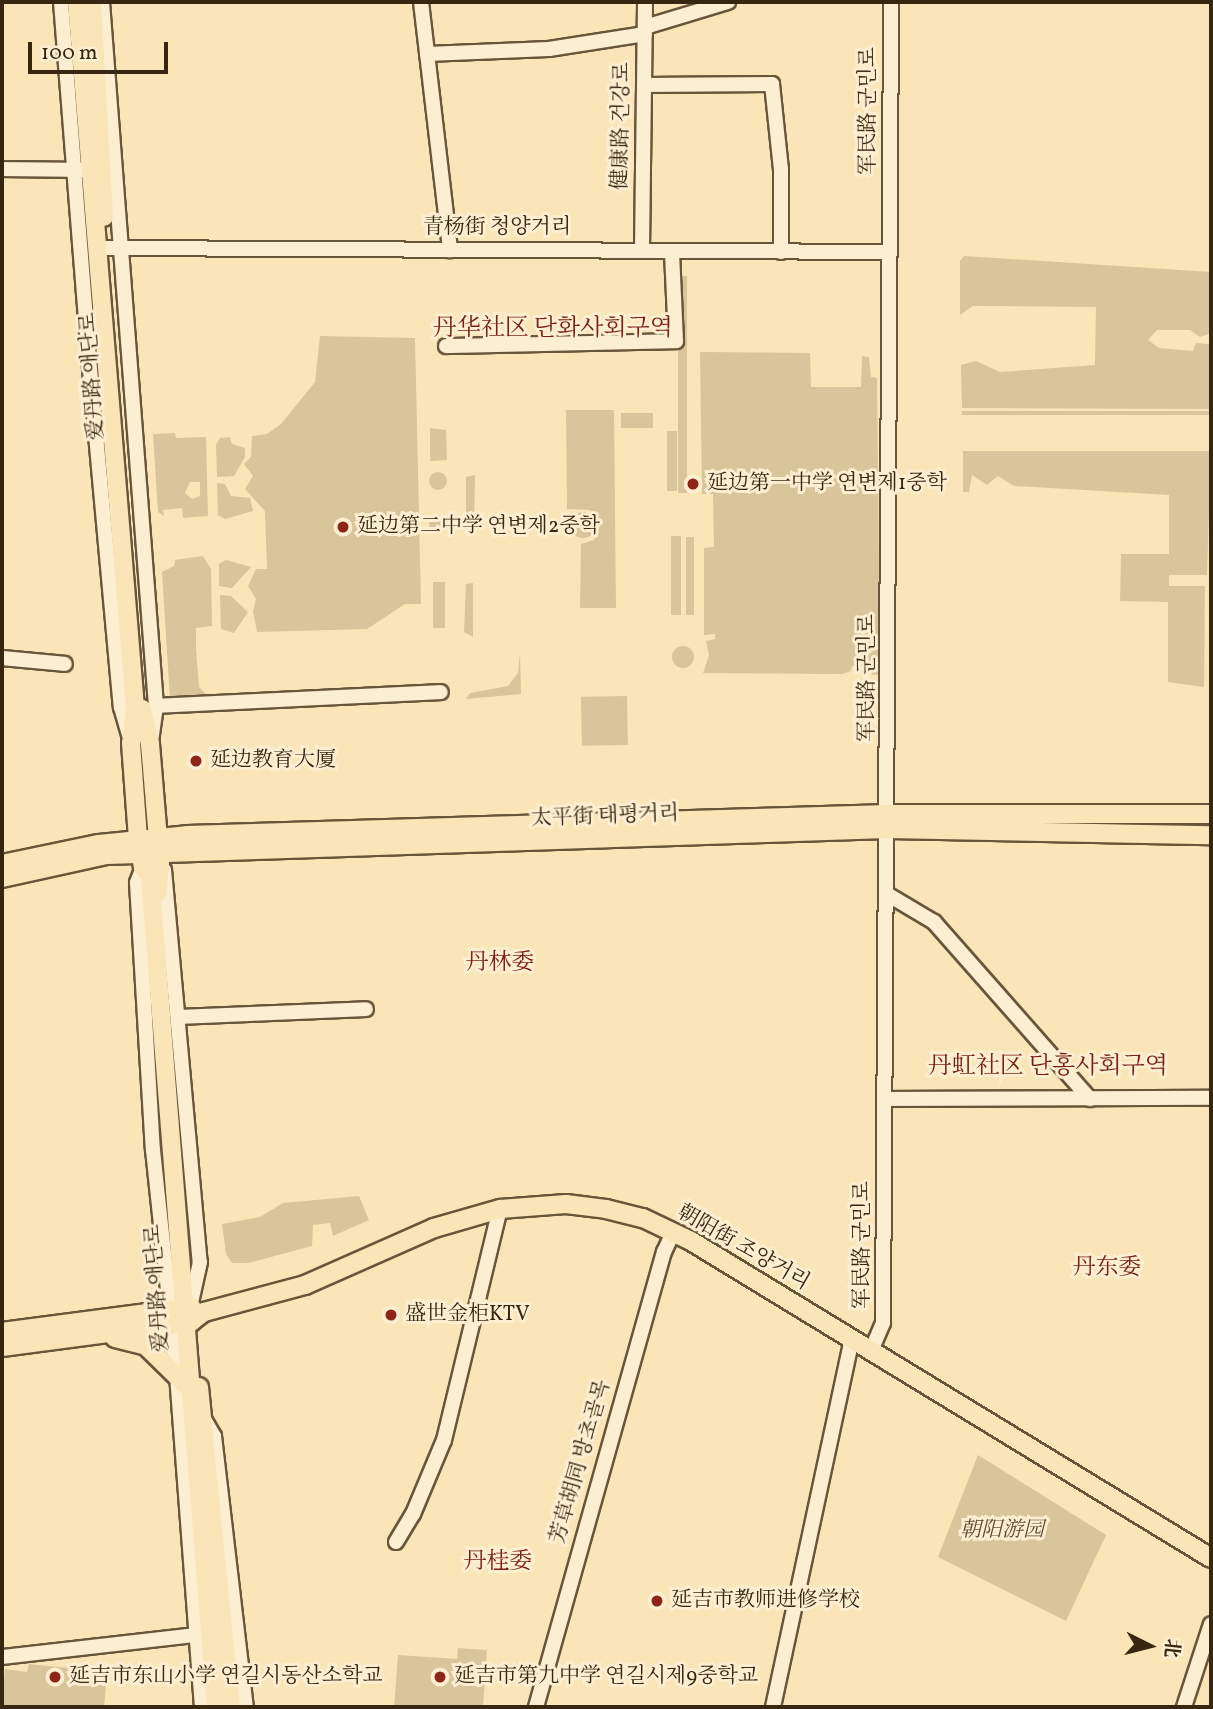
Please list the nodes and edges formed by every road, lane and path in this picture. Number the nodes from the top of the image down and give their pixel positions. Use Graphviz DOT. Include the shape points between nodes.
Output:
graph roads {
  1 [pos="61,2"];
  2 [pos="77,2"];
  3 [pos="92,2"];
  4 [pos="102,2"];
  5 [pos="421,2"];
  6 [pos="645,2"];
  7 [pos="728,2"];
  8 [pos="891,2"];
  9 [pos="645,31"];
  10 [pos="427,54"];
  11 [pos="643,85"];
  12 [pos="2,169"];
  13 [pos="82,170"];
  14 [pos="113,248"];
  15 [pos="450,250"];
  16 [pos="642,250"];
  17 [pos="673,252"];
  18 [pos="781,252"];
  19 [pos="888,252"];
  20 [pos="446,346"];
  21 [pos="2,658"];
  22 [pos="65,664"];
  23 [pos="441,692"];
  24 [pos="156,706"];
  25 [pos="150,744"];
  26 [pos="144,801"];
  27 [pos="1211,814"];
  28 [pos="888,822"];
  29 [pos="1211,835"];
  30 [pos="149,852"];
  31 [pos="2,864"];
  32 [pos="2,878"];
  33 [pos="887,894"];
  34 [pos="366,1009"];
  35 [pos="179,1017"];
  36 [pos="1211,1098"];
  37 [pos="1090,1099"];
  38 [pos="885,1100"];
  39 [pos="500,1209"];
  40 [pos="674,1231"];
  41 [pos="184,1316"];
  42 [pos="2,1332"];
  43 [pos="101,1335"];
  44 [pos="852,1338"];
  45 [pos="2,1347"];
  46 [pos="871,1351"];
  47 [pos="182,1381"];
  48 [pos="203,1416"];
  49 [pos="396,1542"];
  50 [pos="1211,1558"];
  51 [pos="1211,1624"];
  52 [pos="194,1636"];
  53 [pos="2,1657"];
  54 [pos="202,1707"];
  55 [pos="216,1707"];
  56 [pos="231,1707"];
  57 [pos="246,1707"];
  58 [pos="536,1707"];
  59 [pos="773,1707"];
  60 [pos="1184,1707"];
  1 -- 13 [label="street, 爱丹路 애단로"];
  2 -- 13 [label="main road, 爱丹路 애단로"];
  3 -- 14 [label="main road, 爱丹路 애단로"];
  4 -- 14 [label="street, 爱丹路 애단로"];
  5 -- 10 [label="street"];
  6 -- 9 [label="street, 健康路 건강로"];
  7 -- 9 [label="street"];
  8 -- 19 [label="street, 军民路 군민로"];
  9 -- 10 [label="street" via="549,49"];
  9 -- 11 [label="street, 健康路 건강로"];
  10 -- 15 [label="street"];
  11 -- 16 [label="street, 健康路 건강로"];
  11 -- 18 [label="street" via="772,85 780,155"];
  12 -- 13 [label="street"];
  13 -- 26 [label="main road, 爱丹路 애단로" via="135,708 131,743"];
  14 -- 15 [label="street, 青杨街 청양거리"];
  14 -- 24 [label="street, 爱丹路 애단로"];
  14 -- 25 [label="main road, 爱丹路 애단로" via="143,728"];
  15 -- 16 [label="street, 青杨街 청양거리"];
  16 -- 17 [label="street, 青杨街 청양거리"];
  17 -- 18 [label="street, 青杨街 청양거리"];
  17 -- 20 [label="street" via="676,341"];
  18 -- 19 [label="street, 青杨街 청양거리"];
  19 -- 28 [label="street, 军民路 군민로"];
  21 -- 22 [label="street"];
  23 -- 24 [label="street"];
  24 -- 25 [label="street, 爱丹路 애단로"];
  25 -- 26 [label="main road, 爱丹路 애단로"];
  26 -- 30 [label="main road, 爱丹路 애단로"];
  27 -- 28 [label="main road, 太平街 태평거리"];
  28 -- 29 [label="main road, 太平街 태평거리"];
  28 -- 30 [label="main road, 太平街 태평거리"];
  28 -- 33 [label="street, 军民路 군민로"];
  30 -- 31 [label="main road, 太平街 태평거리"];
  30 -- 32 [label="main road, 太平街 태평거리" via="107,855"];
  30 -- 35 [label="street, 爱丹路 애단로" via="166,875"];
  30 -- 41 [label="main road, 爱丹路 애단로" via="157,876"];
  30 -- 41 [label="street, 爱丹路 애단로" via="137,883 139,910"];
  33 -- 37 [label="street" via="934,922"];
  33 -- 38 [label="street, 军民路 군민로"];
  34 -- 35 [label="street"];
  35 -- 41 [label="street, 爱丹路 애단로" via="200,1262"];
  36 -- 37 [label="street"];
  37 -- 38 [label="street"];
  38 -- 46 [label="street, 军民路 군민로" via="883,1323"];
  39 -- 40 [label="main road, 朝阳街 조양거리" via="545,1204 592,1206"];
  39 -- 41 [label="main road, 朝阳街 조양거리" via="434,1228 304,1285"];
  39 -- 49 [label="street" via="444,1440"];
  40 -- 44 [label="main road, 朝阳街 조양거리"];
  40 -- 58 [label="street, 芳草胡同 방초골목" via="582,1532"];
  41 -- 42 [label="main road, 朝阳街 조양거리"];
  41 -- 43 [label="main road, 朝阳街 조양거리"];
  41 -- 47 [label="main road, 爱丹路 애단로"];
  41 -- 48 [label="main road, 爱丹路 애단로"];
  43 -- 45 [label="main road, 朝阳街 조양거리"];
  43 -- 47 [label="main road" via="146,1346"];
  44 -- 46 [label="main road, 朝阳街 조양거리"];
  44 -- 59 [label="street, 军民路 군민로"];
  46 -- 50 [label="main road, 朝阳街 조양거리"];
  47 -- 52 [label="street, 爱丹路 애단로"];
  47 -- 55 [label="main road, 爱丹路 애단로"];
  48 -- 56 [label="main road, 爱丹路 애단로"];
  48 -- 57 [label="street, 爱丹路 애단로" via="214,1436"];
  51 -- 60 [label="street"];
  52 -- 53 [label="street"];
  52 -- 54 [label="street, 爱丹路 애단로"];
}
